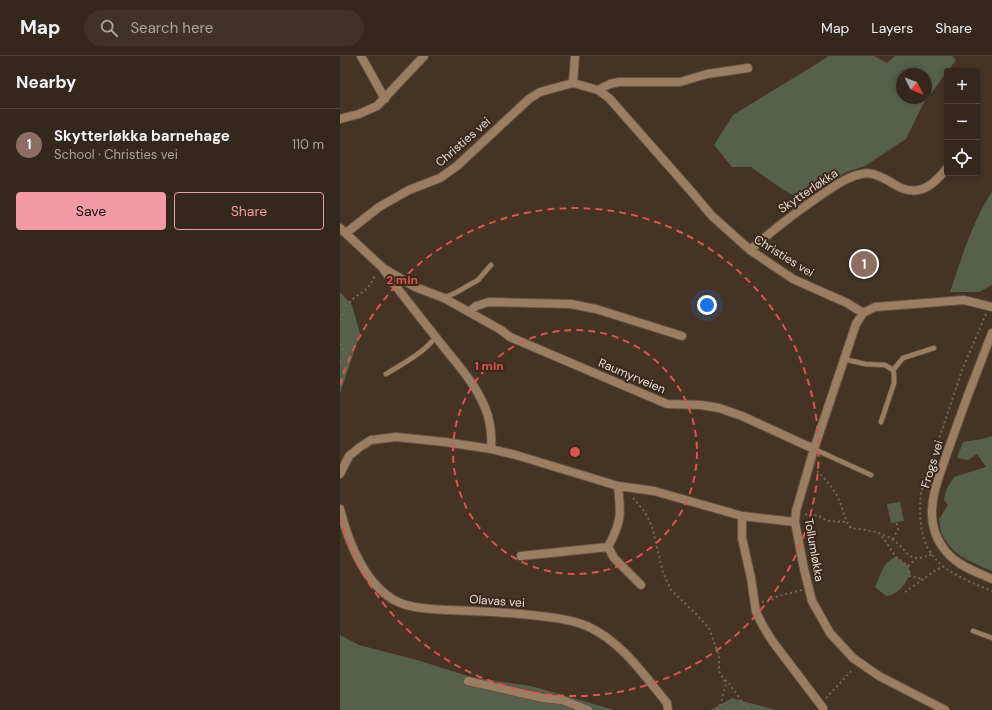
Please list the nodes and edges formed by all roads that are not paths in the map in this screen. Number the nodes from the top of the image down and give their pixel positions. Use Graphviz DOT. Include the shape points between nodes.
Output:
graph roads {
  1 [pos="361,56"];
  2 [pos="424,56"];
  3 [pos="575,56"];
  4 [pos="748,68"];
  5 [pos="572,83"];
  6 [pos="598,90"];
  7 [pos="385,99"];
  8 [pos="340,119"];
  9 [pos="944,172"];
  10 [pos="343,231"];
  11 [pos="750,250"];
  12 [pos="491,265"];
  13 [pos="383,268"];
  14 [pos="444,298"];
  15 [pos="992,306"];
  16 [pos="469,312"];
  17 [pos="863,313"];
  18 [pos="992,333"];
  19 [pos="682,336"];
  20 [pos="436,337"];
  21 [pos="934,348"];
  22 [pos="844,359"];
  23 [pos="893,370"];
  24 [pos="386,374"];
  25 [pos="880,422"];
  26 [pos="814,449"];
  27 [pos="491,450"];
  28 [pos="340,474"];
  29 [pos="871,475"];
  30 [pos="618,488"];
  31 [pos="340,509"];
  32 [pos="742,516"];
  33 [pos="795,522"];
  34 [pos="608,546"];
  35 [pos="521,556"];
  36 [pos="992,579"];
  37 [pos="641,585"];
  38 [pos="973,631"];
  39 [pos="992,638"];
  40 [pos="468,681"];
  41 [pos="822,706"];
  42 [pos="588,710"];
  43 [pos="668,710"];
  44 [pos="945,710"];
  1 -- 7 [label="street"];
  2 -- 7 [label="street"];
  3 -- 5 [label="street"];
  4 -- 6 [label="street" via="707,74 680,82 619,82"];
  5 -- 6 [label="street, Christies vei"];
  5 -- 10 [label="street, Christies vei" via="540,92 440,178 409,190"];
  6 -- 11 [label="street, Christies vei" via="609,98 712,216"];
  7 -- 8 [label="street" via="377,106"];
  9 -- 11 [label="street, Skytterløkka" via="927,188 913,191 903,189 875,174 855,175 796,211"];
  10 -- 13 [label="street, Raumyrveien"];
  11 -- 17 [label="street, Christies vei" via="793,279 847,303"];
  12 -- 14 [label="lane" via="478,280"];
  13 -- 14 [label="street, Raumyrveien" via="415,287"];
  13 -- 20 [label="street"];
  14 -- 16 [label="street, Raumyrveien"];
  15 -- 17 [label="street" via="964,300 875,307"];
  16 -- 19 [label="street" via="476,306 489,302 571,304 596,309"];
  16 -- 26 [label="street, Raumyrveien" via="510,338 667,404 719,408"];
  17 -- 22 [label="street, Tollumløkka" via="856,324"];
  18 -- 36 [label="street, Frogs vei" via="963,406 943,467 933,501 932,516 934,532 951,557 961,565"];
  20 -- 24 [label="lane" via="427,348"];
  20 -- 27 [label="street" via="478,393 488,415 492,434"];
  21 -- 23 [label="lane" via="903,358"];
  22 -- 23 [label="lane" via="886,365"];
  22 -- 26 [label="street, Tollumløkka"];
  23 -- 25 [label="lane" via="894,383"];
  26 -- 29 [label="lane"];
  26 -- 33 [label="street, Tollumløkka"];
  27 -- 28 [label="street" via="396,437 371,440 349,456"];
  27 -- 30 [label="street" via="516,455"];
  30 -- 32 [label="street" via="654,491"];
  30 -- 34 [label="street" via="621,509 619,522"];
  31 -- 43 [label="street, Olavas vei" via="355,552 364,568 386,595 420,608 544,616 585,626 622,649 666,703"];
  32 -- 33 [label="street"];
  32 -- 41 [label="street" via="742,538 756,612 791,666"];
  33 -- 44 [label="street, Tollumløkka" via="812,601 830,633 853,658 879,676"];
  34 -- 35 [label="street"];
  34 -- 37 [label="street" via="614,558"];
  38 -- 39 [label="lane"];
  40 -- 42 [label="street" via="562,700"];
}
